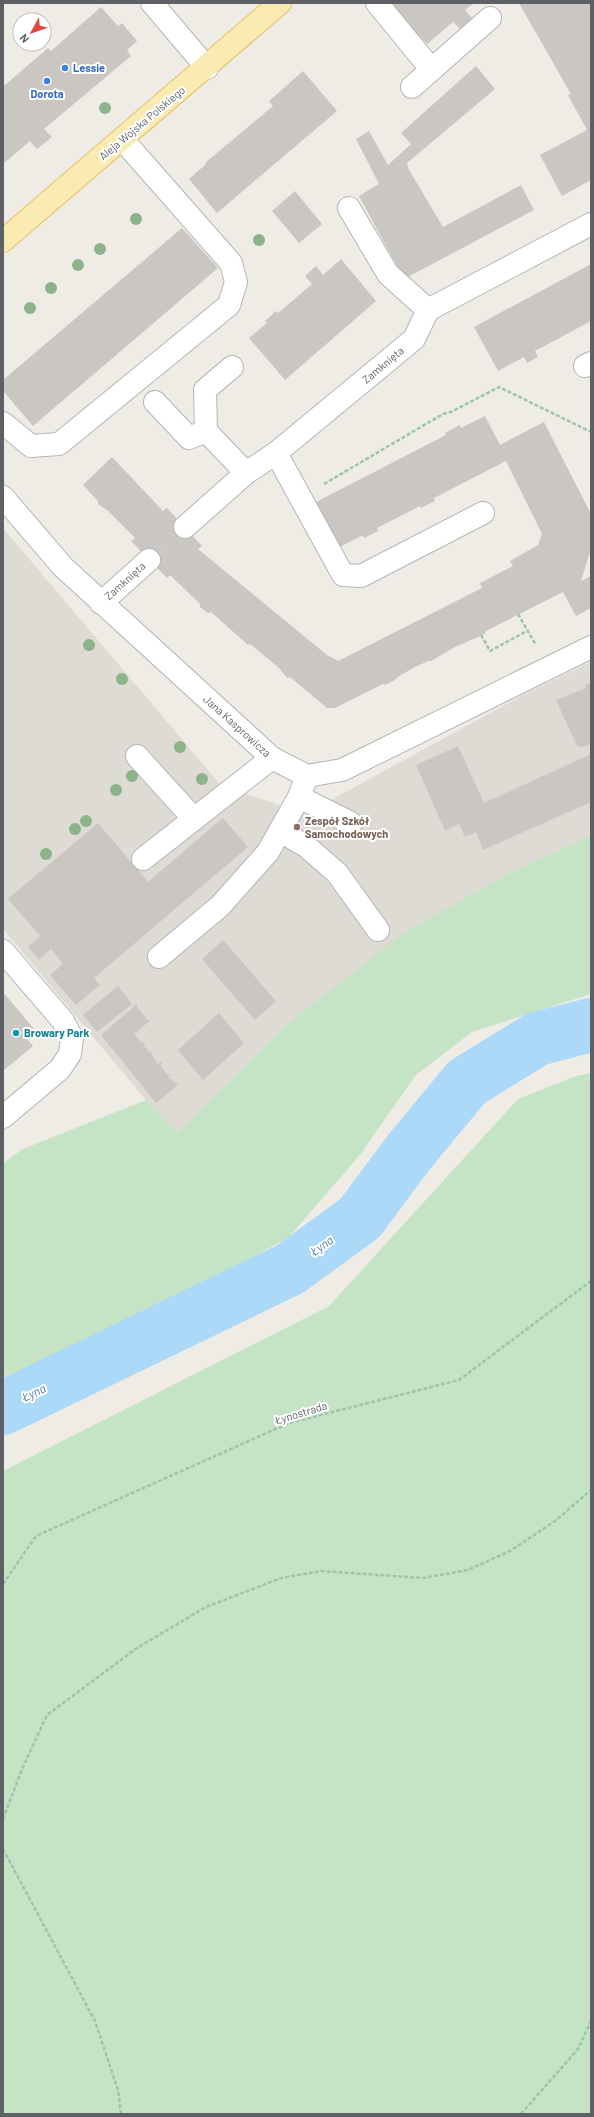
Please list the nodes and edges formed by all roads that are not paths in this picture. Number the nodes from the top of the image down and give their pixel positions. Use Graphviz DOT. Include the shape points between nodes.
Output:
graph roads {
  1 [pos="152,3"];
  2 [pos="280,3"];
  3 [pos="377,3"];
  4 [pos="490,18"];
  5 [pos="207,68"];
  6 [pos="431,69"];
  7 [pos="412,87"];
  8 [pos="122,139"];
  9 [pos="349,208"];
  10 [pos="591,224"];
  11 [pos="3,241"];
  12 [pos="428,310"];
  13 [pos="232,367"];
  14 [pos="155,402"];
  15 [pos="3,423"];
  16 [pos="206,431"];
  17 [pos="276,453"];
  18 [pos="246,473"];
  19 [pos="3,497"];
  20 [pos="483,513"];
  21 [pos="185,527"];
  22 [pos="149,560"];
  23 [pos="101,603"];
  24 [pos="591,647"];
  25 [pos="137,756"];
  26 [pos="272,758"];
  27 [pos="307,776"];
  28 [pos="299,798"];
  29 [pos="194,819"];
  30 [pos="351,823"];
  31 [pos="280,831"];
  32 [pos="142,859"];
  33 [pos="378,930"];
  34 [pos="3,951"];
  35 [pos="159,958"];
  36 [pos="3,1117"];
  1 -- 5 [label="street"];
  2 -- 5 [label="main road, Aleja Wojska Polskiego"];
  3 -- 6 [label="street"];
  4 -- 6 [label="street"];
  5 -- 8 [label="main road, Aleja Wojska Polskiego"];
  6 -- 7 [label="street"];
  8 -- 11 [label="main road, Aleja Wojska Polskiego"];
  8 -- 15 [label="street" via="231,263 236,282 229,305 58,444 31,446"];
  9 -- 12 [label="street" via="388,274"];
  10 -- 12 [label="street"];
  12 -- 17 [label="street, Zamknięta" via="414,339"];
  13 -- 16 [label="street" via="205,390"];
  14 -- 16 [label="street" via="189,438"];
  16 -- 18 [label="street"];
  17 -- 18 [label="street, Zamknięta"];
  17 -- 20 [label="street" via="343,575 362,576"];
  18 -- 21 [label="street, Zamknięta"];
  19 -- 23 [label="street, Jana Kasprowicza" via="63,567"];
  22 -- 23 [label="street, Zamknięta"];
  23 -- 26 [label="street, Jana Kasprowicza"];
  24 -- 27 [label="street" via="342,770"];
  25 -- 29 [label="street"];
  26 -- 27 [label="street, Jana Kasprowicza"];
  26 -- 29 [label="street"];
  27 -- 28 [label="street"];
  28 -- 30 [label="street"];
  28 -- 31 [label="street"];
  29 -- 32 [label="street"];
  31 -- 33 [label="street" via="306,846 336,873"];
  31 -- 35 [label="street" via="268,852 220,906"];
  34 -- 36 [label="street" via="63,1021 72,1038 70,1054 60,1069"];
}
